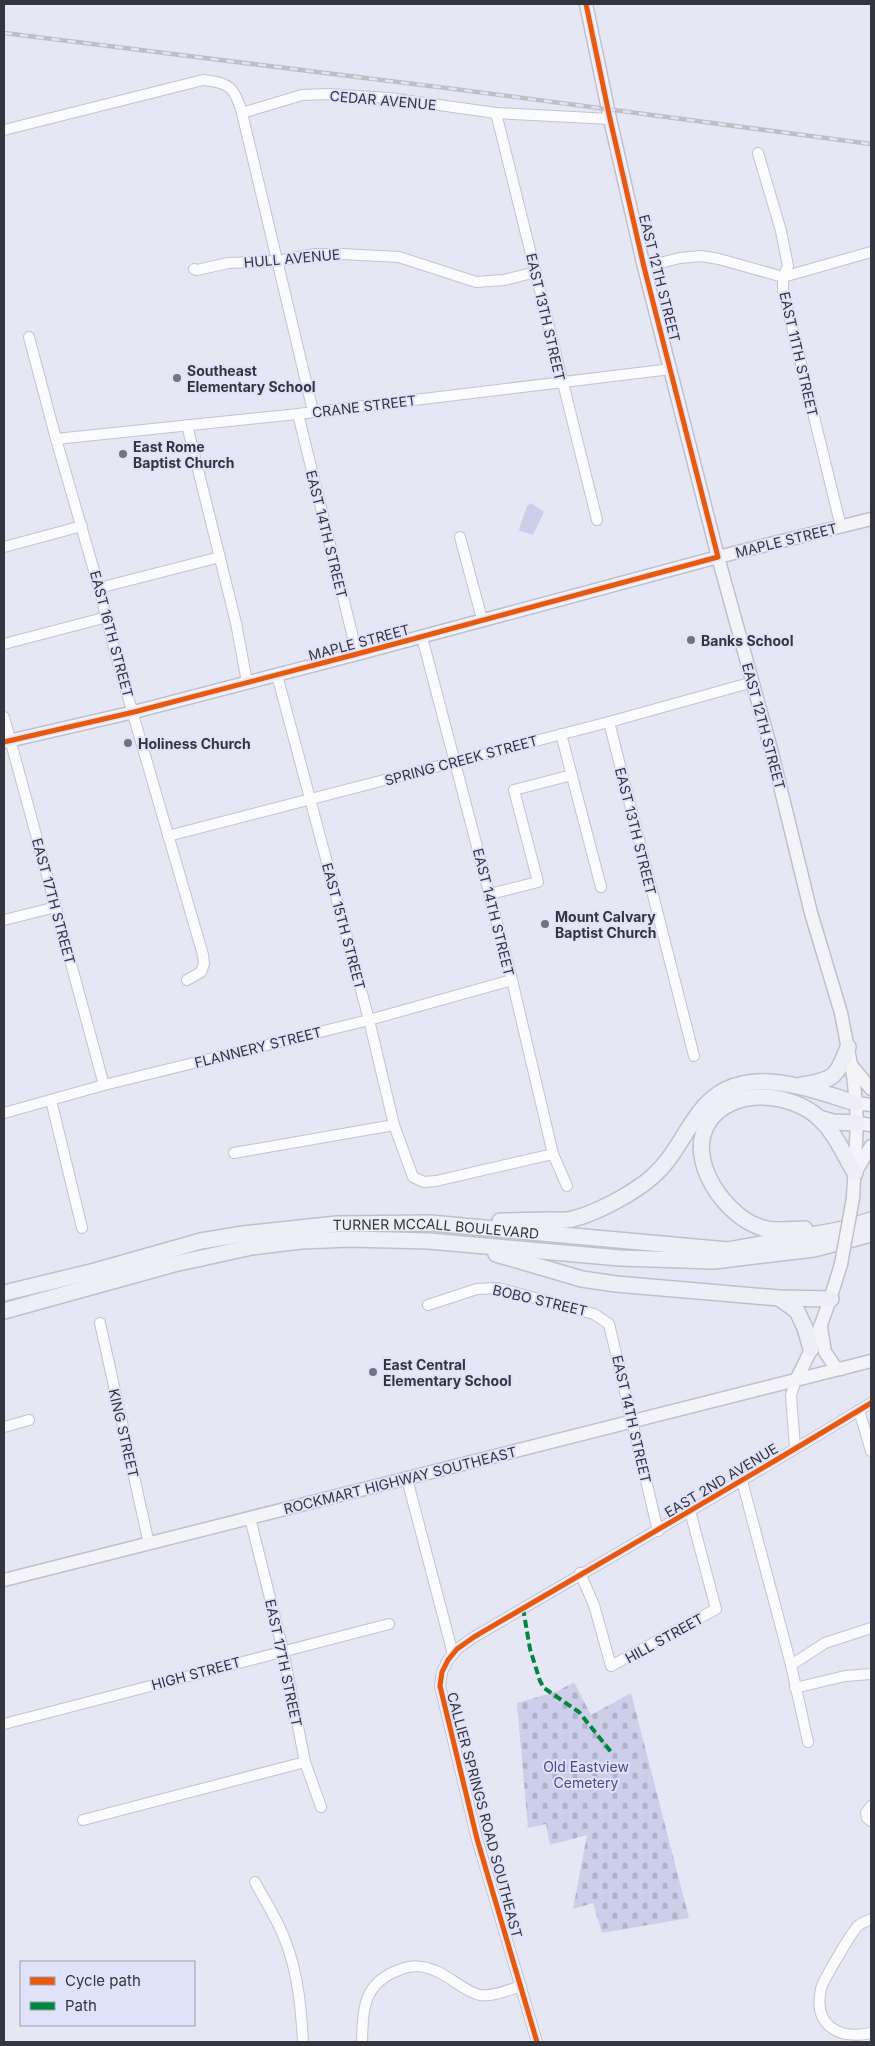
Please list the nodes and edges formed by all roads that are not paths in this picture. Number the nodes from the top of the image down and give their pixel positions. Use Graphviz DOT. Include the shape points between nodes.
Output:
graph roads {
  1 [pos="586,4"];
  2 [pos="242,113"];
  3 [pos="496,113"];
  4 [pos="610,119"];
  5 [pos="4,130"];
  6 [pos="758,153"];
  7 [pos="871,252"];
  8 [pos="278,261"];
  9 [pos="644,267"];
  10 [pos="194,269"];
  11 [pos="536,272"];
  12 [pos="784,277"];
  13 [pos="29,337"];
  14 [pos="672,369"];
  15 [pos="562,383"];
  16 [pos="313,411"];
  17 [pos="298,414"];
  18 [pos="187,425"];
  19 [pos="56,439"];
  20 [pos="597,520"];
  21 [pos="871,520"];
  22 [pos="82,526"];
  23 [pos="841,527"];
  24 [pos="460,537"];
  25 [pos="4,547"];
  26 [pos="220,557"];
  27 [pos="718,557"];
  28 [pos="99,588"];
  29 [pos="107,617"];
  30 [pos="482,619"];
  31 [pos="422,637"];
  32 [pos="4,644"];
  33 [pos="357,654"];
  34 [pos="277,675"];
  35 [pos="247,682"];
  36 [pos="753,682"];
  37 [pos="134,712"];
  38 [pos="4,717"];
  39 [pos="609,722"];
  40 [pos="561,734"];
  41 [pos="7,741"];
  42 [pos="456,762"];
  43 [pos="572,775"];
  44 [pos="310,799"];
  45 [pos="168,836"];
  46 [pos="601,887"];
  47 [pos="490,894"];
  48 [pos="56,907"];
  49 [pos="4,920"];
  50 [pos="187,980"];
  51 [pos="512,980"];
  52 [pos="369,1020"];
  53 [pos="848,1047"];
  54 [pos="694,1056"];
  55 [pos="852,1066"];
  56 [pos="104,1084"];
  57 [pos="798,1086"];
  58 [pos="871,1089"];
  59 [pos="51,1100"];
  60 [pos="864,1104"];
  61 [pos="4,1113"];
  62 [pos="819,1118"];
  63 [pos="864,1124"];
  64 [pos="394,1125"];
  65 [pos="871,1146"];
  66 [pos="234,1152"];
  67 [pos="553,1154"];
  68 [pos="855,1173"];
  69 [pos="567,1186"];
  70 [pos="871,1220"];
  71 [pos="430,1224"];
  72 [pos="82,1228"];
  73 [pos="839,1230"];
  74 [pos="871,1234"];
  75 [pos="466,1245"];
  76 [pos="4,1293"];
  77 [pos="779,1298"];
  78 [pos="831,1298"];
  79 [pos="428,1306"];
  80 [pos="4,1311"];
  81 [pos="594,1314"];
  82 [pos="100,1323"];
  83 [pos="821,1325"];
  84 [pos="811,1349"];
  85 [pos="871,1361"];
  86 [pos="841,1369"];
  87 [pos="796,1380"];
  88 [pos="871,1402"];
  89 [pos="859,1410"];
  90 [pos="29,1420"];
  91 [pos="632,1422"];
  92 [pos="4,1427"];
  93 [pos="795,1448"];
  94 [pos="871,1451"];
  95 [pos="407,1478"];
  96 [pos="742,1481"];
  97 [pos="690,1512"];
  98 [pos="250,1518"];
  99 [pos="658,1531"];
  100 [pos="149,1544"];
  101 [pos="580,1574"];
  102 [pos="4,1580"];
  103 [pos="389,1624"];
  104 [pos="871,1628"];
  105 [pos="283,1650"];
  106 [pos="453,1654"];
  107 [pos="791,1665"];
  108 [pos="871,1674"];
  109 [pos="795,1688"];
  110 [pos="4,1724"];
  111 [pos="808,1742"];
  112 [pos="305,1762"];
  113 [pos="871,1806"];
  114 [pos="321,1807"];
  115 [pos="83,1820"];
  116 [pos="871,1821"];
  117 [pos="254,1882"];
  118 [pos="871,1919"];
  119 [pos="521,1986"];
  120 [pos="871,2033"];
  121 [pos="303,2042"];
  122 [pos="362,2042"];
  123 [pos="537,2042"];
  1 -- 4 [label="main road, EAST 12TH STREET"];
  2 -- 3 [label="street, CEDAR AVENUE" via="302,96 328,94 389,98"];
  2 -- 5 [label="street" via="231,88 221,81 202,80"];
  2 -- 8 [label="street"];
  3 -- 4 [label="street, CEDAR AVENUE"];
  3 -- 11 [label="street, EAST 13TH STREET"];
  4 -- 9 [label="main road, EAST 12TH STREET"];
  6 -- 12 [label="street, EAST 11TH STREET" via="781,231 788,266"];
  7 -- 12 [label="street"];
  8 -- 10 [label="street, HULL AVENUE" via="228,263"];
  8 -- 11 [label="street, HULL AVENUE" via="314,254 384,255 476,282"];
  8 -- 16 [label="street"];
  9 -- 12 [label="street" via="701,256"];
  9 -- 14 [label="main road, EAST 12TH STREET"];
  11 -- 15 [label="street, EAST 13TH STREET"];
  12 -- 23 [label="street, EAST 11TH STREET" via="783,290"];
  13 -- 19 [label="street, EAST 16TH STREET"];
  14 -- 15 [label="street, CRANE STREET"];
  14 -- 27 [label="main road, EAST 12TH STREET"];
  15 -- 16 [label="street, CRANE STREET"];
  15 -- 20 [label="street, EAST 13TH STREET"];
  16 -- 17 [label="street, CRANE STREET"];
  17 -- 18 [label="street, CRANE STREET"];
  17 -- 33 [label="street, EAST 14TH STREET"];
  18 -- 19 [label="street, CRANE STREET"];
  18 -- 26 [label="street"];
  19 -- 22 [label="street, EAST 16TH STREET"];
  21 -- 23 [label="main road, MAPLE STREET"];
  22 -- 25 [label="street"];
  22 -- 28 [label="street, EAST 16TH STREET"];
  23 -- 27 [label="main road, MAPLE STREET"];
  24 -- 30 [label="street"];
  26 -- 28 [label="street"];
  26 -- 35 [label="street"];
  27 -- 30 [label="main road, MAPLE STREET"];
  27 -- 36 [label="main road, EAST 12TH STREET"];
  28 -- 29 [label="street, EAST 16TH STREET"];
  29 -- 32 [label="street"];
  29 -- 37 [label="street, EAST 16TH STREET"];
  30 -- 31 [label="main road, MAPLE STREET"];
  31 -- 33 [label="main road, MAPLE STREET"];
  31 -- 42 [label="street, EAST 14TH STREET"];
  33 -- 34 [label="main road, MAPLE STREET"];
  34 -- 35 [label="main road, MAPLE STREET"];
  34 -- 44 [label="street, EAST 15TH STREET"];
  35 -- 37 [label="main road, MAPLE STREET"];
  36 -- 39 [label="street, SPRING CREEK STREET"];
  36 -- 53 [label="main road, EAST 12TH STREET"];
  37 -- 41 [label="main road, MAPLE STREET"];
  37 -- 45 [label="street, EAST 16TH STREET"];
  38 -- 41 [label="street, EAST 17TH STREET"];
  39 -- 40 [label="street, SPRING CREEK STREET"];
  39 -- 54 [label="street, EAST 13TH STREET"];
  40 -- 42 [label="street, SPRING CREEK STREET"];
  40 -- 43 [label="street"];
  41 -- 48 [label="street, EAST 17TH STREET"];
  42 -- 44 [label="street, SPRING CREEK STREET"];
  42 -- 47 [label="street, EAST 14TH STREET"];
  43 -- 46 [label="street"];
  43 -- 47 [label="street" via="514,790 538,882"];
  44 -- 45 [label="street, SPRING CREEK STREET"];
  44 -- 52 [label="street, EAST 15TH STREET"];
  45 -- 50 [label="street, EAST 16TH STREET" via="204,964 201,972"];
  47 -- 51 [label="street, EAST 14TH STREET"];
  48 -- 49 [label="street"];
  48 -- 56 [label="street, EAST 17TH STREET"];
  51 -- 52 [label="street, FLANNERY STREET"];
  51 -- 67 [label="street, EAST 14TH STREET"];
  52 -- 56 [label="street, FLANNERY STREET"];
  52 -- 64 [label="street, EAST 15TH STREET"];
  53 -- 55 [label="main road, EAST 12TH STREET"];
  53 -- 57 [label="highway" via="836,1074 821,1082"];
  55 -- 58 [label="main road"];
  55 -- 60 [label="main road, EAST 12TH STREET"];
  56 -- 59 [label="street, FLANNERY STREET"];
  57 -- 60 [label="highway"];
  57 -- 71 [label="highway" via="760,1081 739,1085 715,1096 707,1102 674,1152 652,1177 617,1200 572,1219"];
  59 -- 61 [label="street, FLANNERY STREET"];
  59 -- 72 [label="street"];
  60 -- 63 [label="main road, EAST 12TH STREET"];
  62 -- 63 [label="highway"];
  62 -- 68 [label="highway" via="832,1133"];
  62 -- 73 [label="highway" via="792,1101 761,1096 739,1100 719,1111 708,1123 702,1150 705,1169 711,1185 722,1199 747,1222 764,1229"];
  63 -- 68 [label="main road, EAST 12TH STREET"];
  64 -- 66 [label="street"];
  64 -- 67 [label="street, EAST 15TH STREET" via="413,1177 424,1182"];
  65 -- 68 [label="main road"];
  67 -- 69 [label="street, EAST 14TH STREET"];
  68 -- 78 [label="main road, EAST 12TH STREET, bridge" via="841,1264"];
  70 -- 73 [label="highway, TURNER MCCALL BOULEVARD"];
  71 -- 73 [label="highway, TURNER MCCALL BOULEVARD" via="728,1250"];
  71 -- 76 [label="highway, TURNER MCCALL BOULEVARD" via="337,1224 201,1241"];
  74 -- 75 [label="highway, TURNER MCCALL BOULEVARD" via="814,1249 714,1262"];
  75 -- 77 [label="highway" via="582,1279"];
  75 -- 80 [label="highway, TURNER MCCALL BOULEVARD" via="350,1239 252,1247"];
  77 -- 78 [label="highway"];
  77 -- 84 [label="highway" via="797,1312"];
  78 -- 83 [label="main road, EAST 12TH STREET"];
  79 -- 81 [label="street, BOBO STREET" via="487,1288 498,1288"];
  81 -- 91 [label="street, EAST 14TH STREET" via="611,1328"];
  82 -- 100 [label="street, KING STREET"];
  83 -- 84 [label="main road, EAST 12TH STREET"];
  83 -- 86 [label="main road" via="825,1352 836,1368"];
  84 -- 87 [label="main road, EAST 12TH STREET"];
  85 -- 86 [label="main road, ROCKMART HIGHWAY SOUTHEAST"];
  86 -- 87 [label="main road, ROCKMART HIGHWAY SOUTHEAST"];
  87 -- 91 [label="main road, ROCKMART HIGHWAY SOUTHEAST"];
  87 -- 93 [label="street, EAST 12TH STREET" via="791,1395"];
  88 -- 89 [label="street, EAST 2ND AVENUE"];
  89 -- 93 [label="street, EAST 2ND AVENUE"];
  89 -- 94 [label="street"];
  90 -- 92 [label="street"];
  91 -- 95 [label="main road, ROCKMART HIGHWAY SOUTHEAST"];
  91 -- 99 [label="street, EAST 14TH STREET"];
  93 -- 96 [label="street, EAST 2ND AVENUE"];
  95 -- 98 [label="main road, ROCKMART HIGHWAY SOUTHEAST"];
  95 -- 106 [label="street"];
  96 -- 97 [label="street, EAST 2ND AVENUE"];
  96 -- 107 [label="street"];
  97 -- 99 [label="street, EAST 2ND AVENUE"];
  97 -- 101 [label="street, HILL STREET" via="716,1609 611,1666 594,1605"];
  98 -- 100 [label="main road, ROCKMART HIGHWAY SOUTHEAST"];
  98 -- 105 [label="street, EAST 17TH STREET"];
  99 -- 101 [label="street, EAST 2ND AVENUE"];
  100 -- 102 [label="main road, ROCKMART HIGHWAY SOUTHEAST"];
  101 -- 106 [label="street, CALLIER SPRINGS ROAD SOUTHEAST" via="474,1637"];
  103 -- 105 [label="street, HIGH STREET"];
  104 -- 107 [label="street" via="825,1643"];
  105 -- 110 [label="street, HIGH STREET"];
  105 -- 112 [label="street, EAST 17TH STREET"];
  106 -- 119 [label="street, CALLIER SPRINGS ROAD SOUTHEAST" via="442,1672 442,1700 480,1848"];
  107 -- 109 [label="street"];
  108 -- 109 [label="street" via="845,1676"];
  109 -- 111 [label="street"];
  112 -- 114 [label="street, EAST 17TH STREET"];
  112 -- 115 [label="street"];
  113 -- 116 [label="street" via="866,1813"];
  117 -- 121 [label="street" via="285,1938 293,1964 300,1994"];
  118 -- 120 [label="street" via="857,1926 821,1986 819,2001 827,2024 837,2032"];
  119 -- 122 [label="street" via="478,1995 438,1972 421,1966 406,1967 386,1975 375,1984 363,2011"];
  119 -- 123 [label="street, CALLIER SPRINGS ROAD SOUTHEAST"];
}
